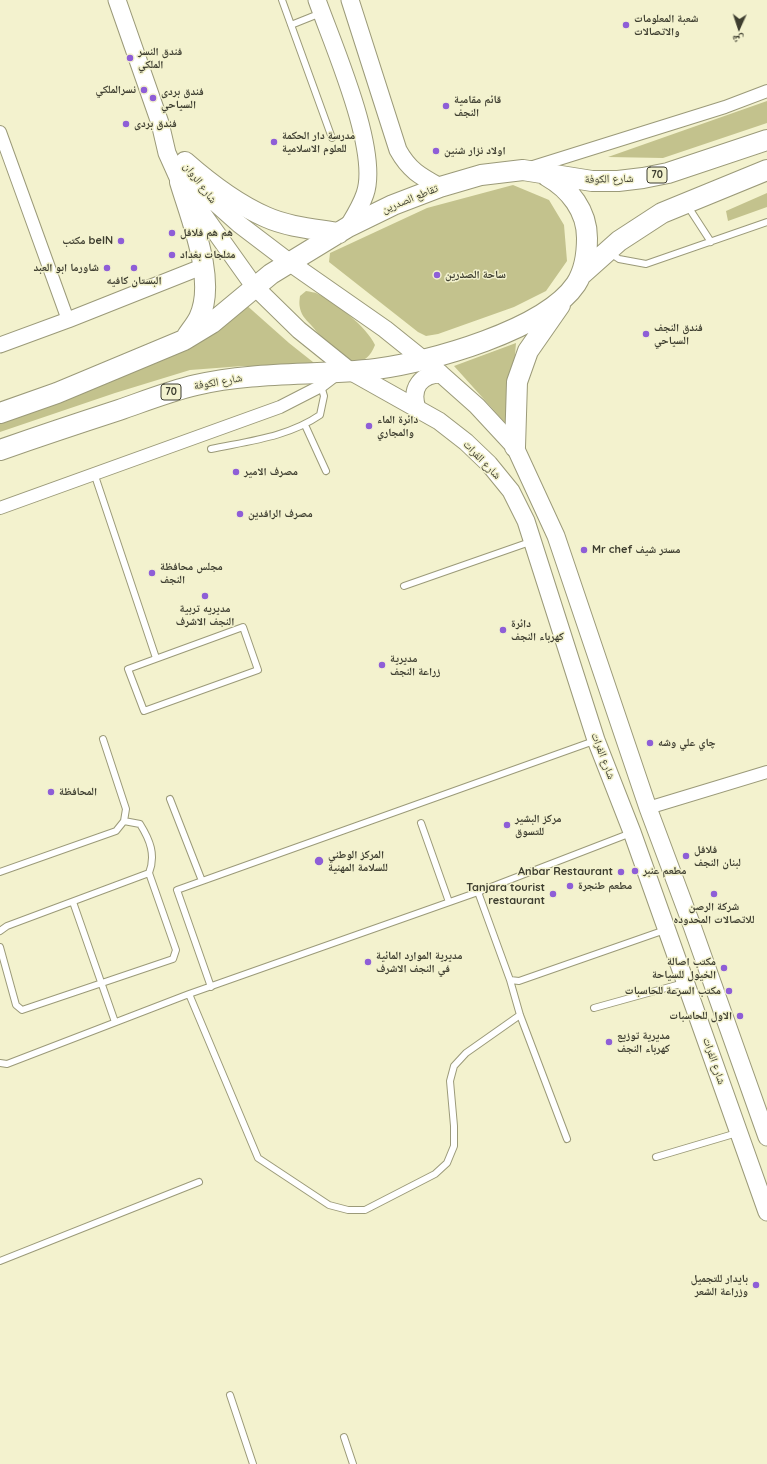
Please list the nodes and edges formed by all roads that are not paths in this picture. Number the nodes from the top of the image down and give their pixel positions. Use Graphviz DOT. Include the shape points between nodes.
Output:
graph roads {
  1 [pos="117,0"];
  2 [pos="282,0"];
  3 [pos="350,0"];
  4 [pos="319,6"];
  5 [pos="291,25"];
  6 [pos="767,91"];
  7 [pos="160,123"];
  8 [pos="0,132"];
  9 [pos="332,138"];
  10 [pos="767,140"];
  11 [pos="185,162"];
  12 [pos="523,170"];
  13 [pos="767,170"];
  14 [pos="542,173"];
  15 [pos="180,182"];
  16 [pos="440,187"];
  17 [pos="685,202"];
  18 [pos="767,222"];
  19 [pos="343,230"];
  20 [pos="711,242"];
  21 [pos="607,251"];
  22 [pos="289,262"];
  23 [pos="204,266"];
  24 [pos="582,274"];
  25 [pos="254,286"];
  26 [pos="571,291"];
  27 [pos="68,320"];
  28 [pos="184,340"];
  29 [pos="0,345"];
  30 [pos="422,360"];
  31 [pos="345,371"];
  32 [pos="441,374"];
  33 [pos="321,386"];
  34 [pos="417,408"];
  35 [pos="0,413"];
  36 [pos="305,425"];
  37 [pos="515,447"];
  38 [pos="211,449"];
  39 [pos="0,450"];
  40 [pos="326,471"];
  41 [pos="94,473"];
  42 [pos="0,508"];
  43 [pos="532,541"];
  44 [pos="404,586"];
  45 [pos="156,658"];
  46 [pos="103,738"];
  47 [pos="596,740"];
  48 [pos="767,772"];
  49 [pos="170,799"];
  50 [pos="648,808"];
  51 [pos="124,821"];
  52 [pos="420,824"];
  53 [pos="632,832"];
  54 [pos="0,872"];
  55 [pos="149,873"];
  56 [pos="202,881"];
  57 [pos="478,892"];
  58 [pos="74,902"];
  59 [pos="449,902"];
  60 [pos="689,916"];
  61 [pos="667,929"];
  62 [pos="0,931"];
  63 [pos="0,947"];
  64 [pos="706,966"];
  65 [pos="684,978"];
  66 [pos="510,980"];
  67 [pos="102,984"];
  68 [pos="210,988"];
  69 [pos="189,994"];
  70 [pos="594,1008"];
  71 [pos="520,1015"];
  72 [pos="114,1022"];
  73 [pos="0,1063"];
  74 [pos="739,1132"];
  75 [pos="767,1137"];
  76 [pos="567,1139"];
  77 [pos="656,1157"];
  78 [pos="199,1182"];
  79 [pos="767,1212"];
  80 [pos="0,1261"];
  81 [pos="230,1395"];
  82 [pos="344,1437"];
  83 [pos="253,1464"];
  84 [pos="353,1464"];
  1 -- 7 [label="main road, شارع الروان"];
  2 -- 5 [label="lane"];
  3 -- 16 [label="main road" via="398,150 406,164"];
  4 -- 5 [label="lane"];
  4 -- 19 [label="main road" via="358,116 367,160 368,181 365,194"];
  5 -- 9 [label="lane"];
  6 -- 12 [label="street" via="725,107"];
  7 -- 11 [label="main road, شارع الروان"];
  7 -- 15 [label="main road, شارع الروان" via="167,153"];
  8 -- 27 [label="street"];
  10 -- 14 [label="highway, شارع الكوفة / 70" via="668,173 643,178 592,181"];
  11 -- 19 [label="highway" via="216,189 267,218 301,227"];
  11 -- 22 [label="main road, شارع الروان" via="212,200"];
  12 -- 14 [label="highway, تقاطع الصدرين / 70"];
  12 -- 16 [label="highway, تقاطع الصدرين / 70" via="481,175"];
  13 -- 17 [label="highway, 70"];
  14 -- 24 [label="highway" via="565,188 583,215 587,255"];
  15 -- 23 [label="highway"];
  15 -- 25 [label="main road, شارع الروان"];
  16 -- 19 [label="highway, تقاطع الصدرين / 70" via="393,205"];
  17 -- 20 [label="lane"];
  17 -- 21 [label="highway, 70" via="640,226"];
  18 -- 20 [label="lane"];
  19 -- 22 [label="highway, تقاطع الصدرين / 70"];
  20 -- 21 [label="lane" via="646,264 619,259"];
  21 -- 24 [label="highway, 70"];
  22 -- 25 [label="highway, 70"];
  22 -- 30 [label="main road, شارع الروان" via="385,330"];
  23 -- 27 [label="street"];
  23 -- 28 [label="highway" via="205,299 199,318"];
  24 -- 26 [label="highway, 70"];
  25 -- 28 [label="highway, 70" via="212,323"];
  25 -- 31 [label="main road, شارع الروان"];
  26 -- 30 [label="highway, 70" via="558,303 508,332 454,352"];
  26 -- 37 [label="highway" via="528,351 517,382"];
  27 -- 29 [label="street"];
  28 -- 35 [label="highway, 70" via="57,393"];
  30 -- 31 [label="highway, 70"];
  30 -- 32 [label="main road"];
  31 -- 33 [label="street"];
  31 -- 34 [label="main road, شارع الفرات"];
  31 -- 39 [label="highway, شارع الكوفة / 70" via="264,374 196,385"];
  32 -- 34 [label="main road" via="425,377 418,383 414,399"];
  32 -- 37 [label="main road" via="477,406"];
  33 -- 36 [label="lane" via="324,396 320,415"];
  33 -- 41 [label="street" via="280,407"];
  34 -- 43 [label="main road, شارع الفرات" via="452,431 489,464 511,491 526,520"];
  36 -- 38 [label="lane" via="278,435"];
  36 -- 40 [label="lane"];
  37 -- 50 [label="main road" via="556,536"];
  41 -- 42 [label="street"];
  41 -- 45 [label="lane"];
  43 -- 44 [label="lane"];
  43 -- 47 [label="main road, شارع الفرات"];
  45 -- 45 [label="lane" via="243,627 258,670 144,711 128,669"];
  46 -- 51 [label="lane" via="126,809"];
  47 -- 53 [label="main road, شارع الفرات"];
  47 -- 56 [label="lane"];
  48 -- 50 [label="street"];
  49 -- 56 [label="lane"];
  50 -- 60 [label="main road"];
  51 -- 54 [label="lane" via="116,831"];
  51 -- 55 [label="lane" via="140,824 147,834 153,854"];
  52 -- 59 [label="lane"];
  53 -- 57 [label="lane"];
  53 -- 61 [label="main road, شارع الفرات"];
  55 -- 58 [label="lane"];
  55 -- 67 [label="lane" via="176,950 174,958"];
  56 -- 68 [label="lane" via="177,890"];
  57 -- 59 [label="lane"];
  57 -- 66 [label="lane"];
  58 -- 62 [label="lane" via="7,926"];
  58 -- 67 [label="lane"];
  59 -- 68 [label="lane"];
  60 -- 61 [label="main road" via="678,926"];
  60 -- 64 [label="main road"];
  61 -- 65 [label="main road, شارع الفرات"];
  61 -- 66 [label="lane" via="519,981"];
  63 -- 67 [label="lane" via="16,1005 22,1010"];
  64 -- 65 [label="main road" via="694,962 687,966"];
  64 -- 75 [label="main road"];
  65 -- 70 [label="lane"];
  65 -- 74 [label="main road, شارع الفرات"];
  66 -- 71 [label="lane"];
  67 -- 72 [label="lane"];
  68 -- 69 [label="lane"];
  69 -- 71 [label="lane" via="258,1158 329,1205 348,1210 365,1210 435,1174 447,1163 454,1146 450,1081 454,1066 466,1053"];
  69 -- 72 [label="lane"];
  71 -- 76 [label="lane"];
  72 -- 73 [label="lane" via="7,1064"];
  74 -- 77 [label="lane"];
  74 -- 79 [label="main road, شارع الفرات"];
  78 -- 80 [label="lane"];
  81 -- 83 [label="lane"];
  82 -- 84 [label="lane"];
}
